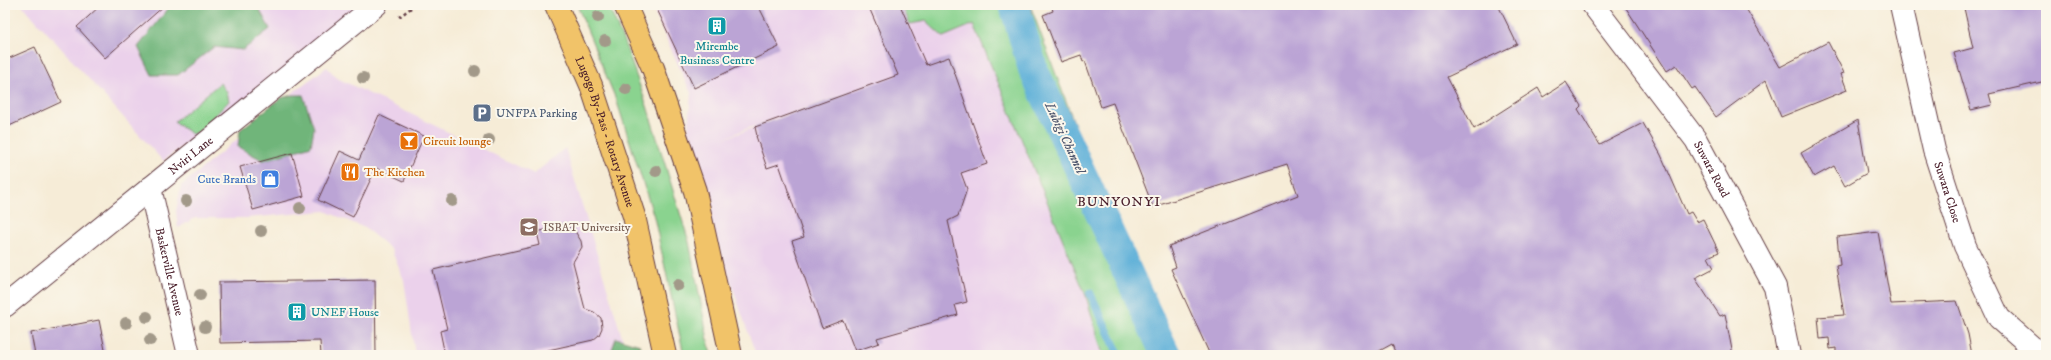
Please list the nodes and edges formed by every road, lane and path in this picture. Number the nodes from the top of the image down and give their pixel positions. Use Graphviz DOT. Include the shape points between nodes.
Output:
graph roads {
  1 [pos="376,5"];
  2 [pos="556,5"];
  3 [pos="625,5"];
  4 [pos="1593,5"];
  5 [pos="1901,5"];
  6 [pos="150,188"];
  7 [pos="5,306"];
  8 [pos="189,355"];
  9 [pos="665,355"];
  10 [pos="731,355"];
  11 [pos="1789,355"];
  12 [pos="2042,355"];
  1 -- 6 [label="street, Nviri Lane"];
  2 -- 9 [label="main road, Lugogo By-Pass - Rotary Avenue" via="591,85 634,216"];
  3 -- 10 [label="main road" via="653,68 696,191"];
  4 -- 11 [label="street, Suwara Road" via="1696,140 1775,287"];
  5 -- 12 [label="street, Suwara Close" via="1934,150 1965,246 1999,318"];
  6 -- 7 [label="street, Nviri Lane"];
  6 -- 8 [label="street, Baskerville Avenue"];
}
